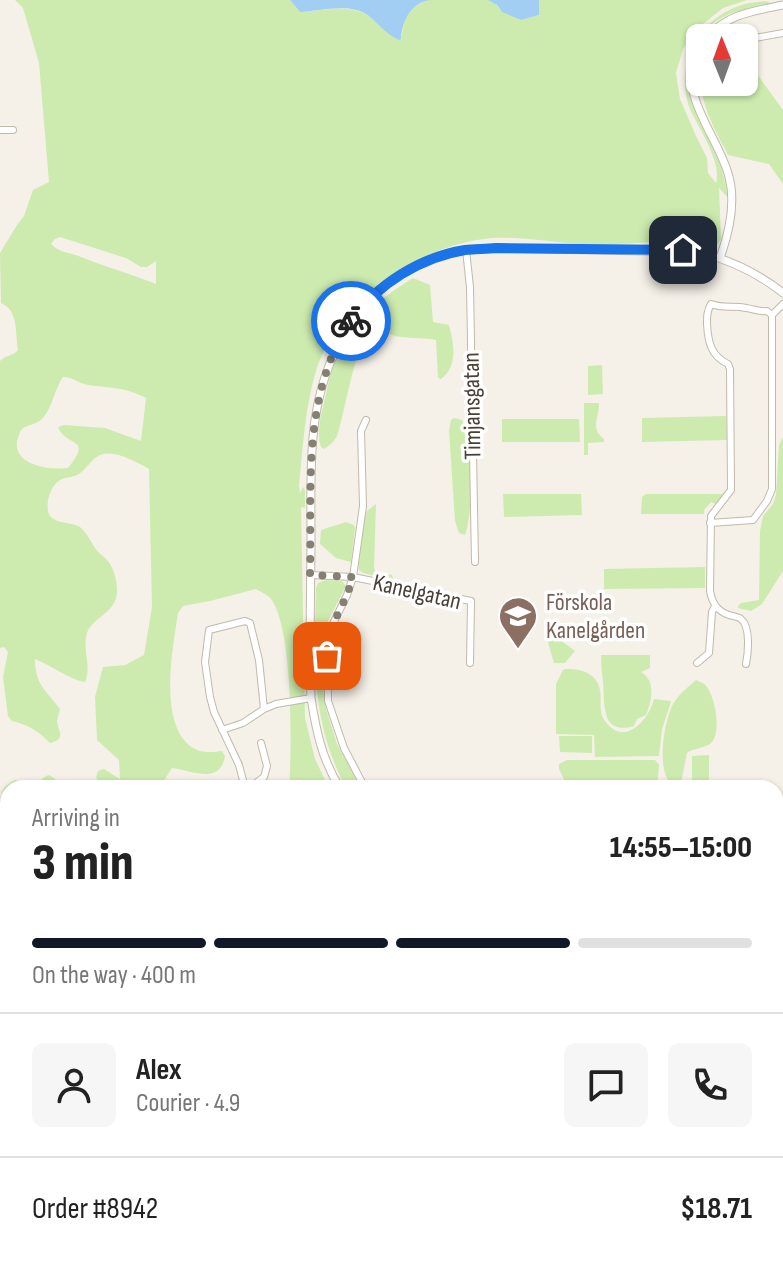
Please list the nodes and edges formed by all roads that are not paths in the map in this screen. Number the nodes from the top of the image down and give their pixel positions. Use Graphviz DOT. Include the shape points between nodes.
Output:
graph roads {
  1 [pos="783,5"];
  2 [pos="721,24"];
  3 [pos="783,33"];
  4 [pos="758,37"];
  5 [pos="694,96"];
  6 [pos="0,130"];
  7 [pos="13,130"];
  8 [pos="466,250"];
  9 [pos="720,258"];
  10 [pos="783,293"];
  11 [pos="783,304"];
  12 [pos="772,315"];
  13 [pos="366,420"];
  14 [pos="710,523"];
  15 [pos="475,562"];
  16 [pos="310,575"];
  17 [pos="353,577"];
  18 [pos="715,606"];
  19 [pos="470,663"];
  20 [pos="697,663"];
  21 [pos="746,664"];
  22 [pos="311,698"];
  23 [pos="264,709"];
  24 [pos="222,730"];
  25 [pos="261,743"];
  26 [pos="243,780"];
  27 [pos="260,780"];
  28 [pos="335,780"];
  29 [pos="361,780"];
  1 -- 2 [label="street" via="740,14"];
  3 -- 4 [label="street"];
  5 -- 9 [label="street" via="732,190"];
  6 -- 7 [label="street"];
  8 -- 9 [label="street" via="683,250"];
  8 -- 15 [label="street, Timjansgatan"];
  8 -- 16 [label="street" via="423,263 389,283 357,313 337,345 313,437"];
  9 -- 10 [label="street"];
  11 -- 12 [label="street"];
  12 -- 14 [label="street" via="772,489 753,520"];
  12 -- 14 [label="street" via="711,304 707,310 708,343 730,369 731,490"];
  13 -- 17 [label="street, Kanelgatan" via="361,431 363,506"];
  14 -- 18 [label="street" via="710,591"];
  16 -- 17 [label="street, Kanelgatan"];
  16 -- 22 [label="street"];
  17 -- 19 [label="street, Kanelgatan" via="471,601"];
  17 -- 29 [label="street, Kanelgatan" via="327,636 328,701"];
  18 -- 20 [label="street" via="709,653"];
  18 -- 21 [label="street" via="744,623"];
  22 -- 23 [label="street"];
  22 -- 28 [label="street"];
  23 -- 24 [label="street"];
  23 -- 24 [label="street" via="250,623 212,628 206,675"];
  24 -- 26 [label="street"];
  25 -- 27 [label="street" via="267,766"];
}
